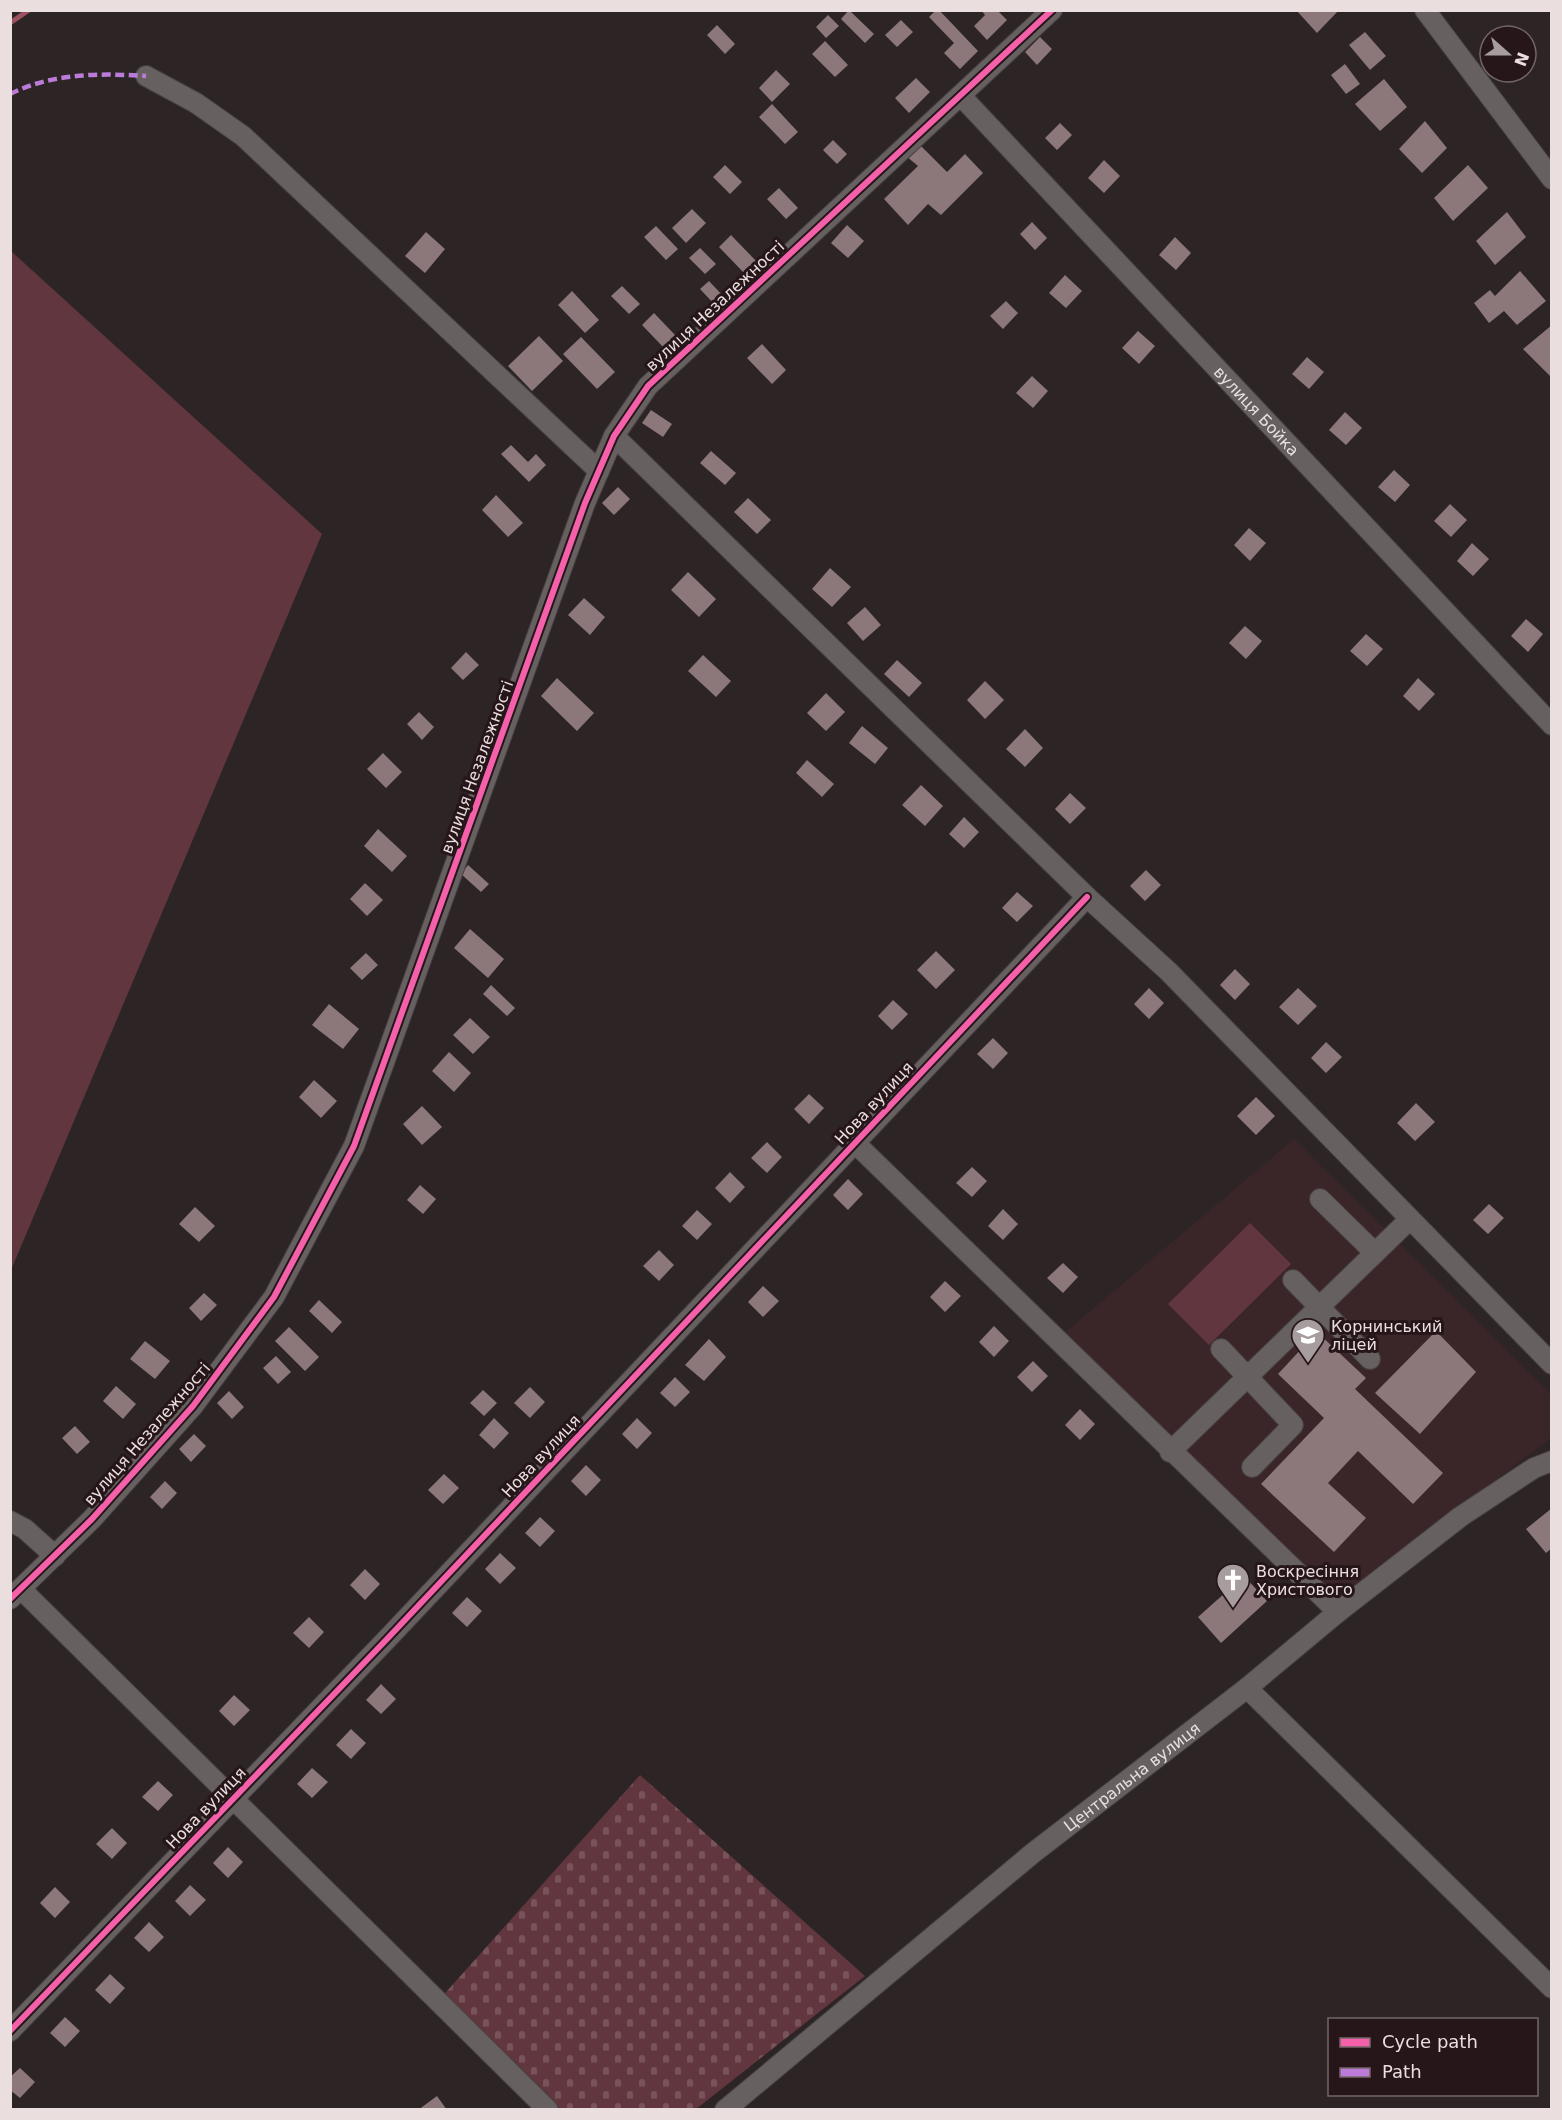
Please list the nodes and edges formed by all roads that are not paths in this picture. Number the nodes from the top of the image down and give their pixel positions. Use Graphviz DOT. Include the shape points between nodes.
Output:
graph roads {
  1 [pos="1052,10"];
  2 [pos="1425,10"];
  3 [pos="146,76"];
  4 [pos="961,96"];
  5 [pos="1551,179"];
  6 [pos="614,436"];
  7 [pos="599,471"];
  8 [pos="1551,725"];
  9 [pos="1087,897"];
  10 [pos="855,1143"];
  11 [pos="1320,1199"];
  12 [pos="1410,1220"];
  13 [pos="1375,1253"];
  14 [pos="1293,1280"];
  15 [pos="1320,1306"];
  16 [pos="1221,1349"];
  17 [pos="1370,1359"];
  18 [pos="1551,1364"];
  19 [pos="1248,1376"];
  20 [pos="1170,1452"];
  21 [pos="1551,1461"];
  22 [pos="1252,1467"];
  23 [pos="10,1521"];
  24 [pos="55,1556"];
  25 [pos="16,1594"];
  26 [pos="1338,1612"];
  27 [pos="1247,1688"];
  28 [pos="234,1799"];
  29 [pos="1551,1988"];
  30 [pos="10,2031"];
  31 [pos="549,2109"];
  32 [pos="725,2109"];
  1 -- 4 [label="street, вулиця Незалежності"];
  2 -- 5 [label="street"];
  3 -- 7 [label="street" via="196,103 243,136"];
  4 -- 6 [label="street, вулиця Незалежності" via="648,386"];
  4 -- 8 [label="street, вулиця Бойка"];
  6 -- 7 [label="street, вулиця Незалежності"];
  6 -- 9 [label="street"];
  7 -- 24 [label="street, вулиця Незалежності" via="354,1146 274,1298 193,1406"];
  9 -- 10 [label="street, Нова вулиця"];
  9 -- 12 [label="street" via="1169,972"];
  10 -- 20 [label="street"];
  10 -- 28 [label="street, Нова вулиця"];
  11 -- 13 [label="street"];
  12 -- 13 [label="street"];
  12 -- 18 [label="street"];
  13 -- 15 [label="street"];
  14 -- 15 [label="street"];
  15 -- 17 [label="street"];
  15 -- 19 [label="street"];
  16 -- 19 [label="street"];
  19 -- 20 [label="street"];
  19 -- 22 [label="street" via="1293,1425"];
  20 -- 26 [label="street"];
  21 -- 26 [label="street, Центральна вулиця" via="1460,1517"];
  23 -- 24 [label="street"];
  24 -- 25 [label="street, вулиця Незалежності"];
  25 -- 28 [label="street"];
  26 -- 27 [label="street, Центральна вулиця"];
  27 -- 29 [label="street"];
  27 -- 32 [label="street, Центральна вулиця" via="1034,1853"];
  28 -- 30 [label="street, Нова вулиця"];
  28 -- 31 [label="street"];
}
